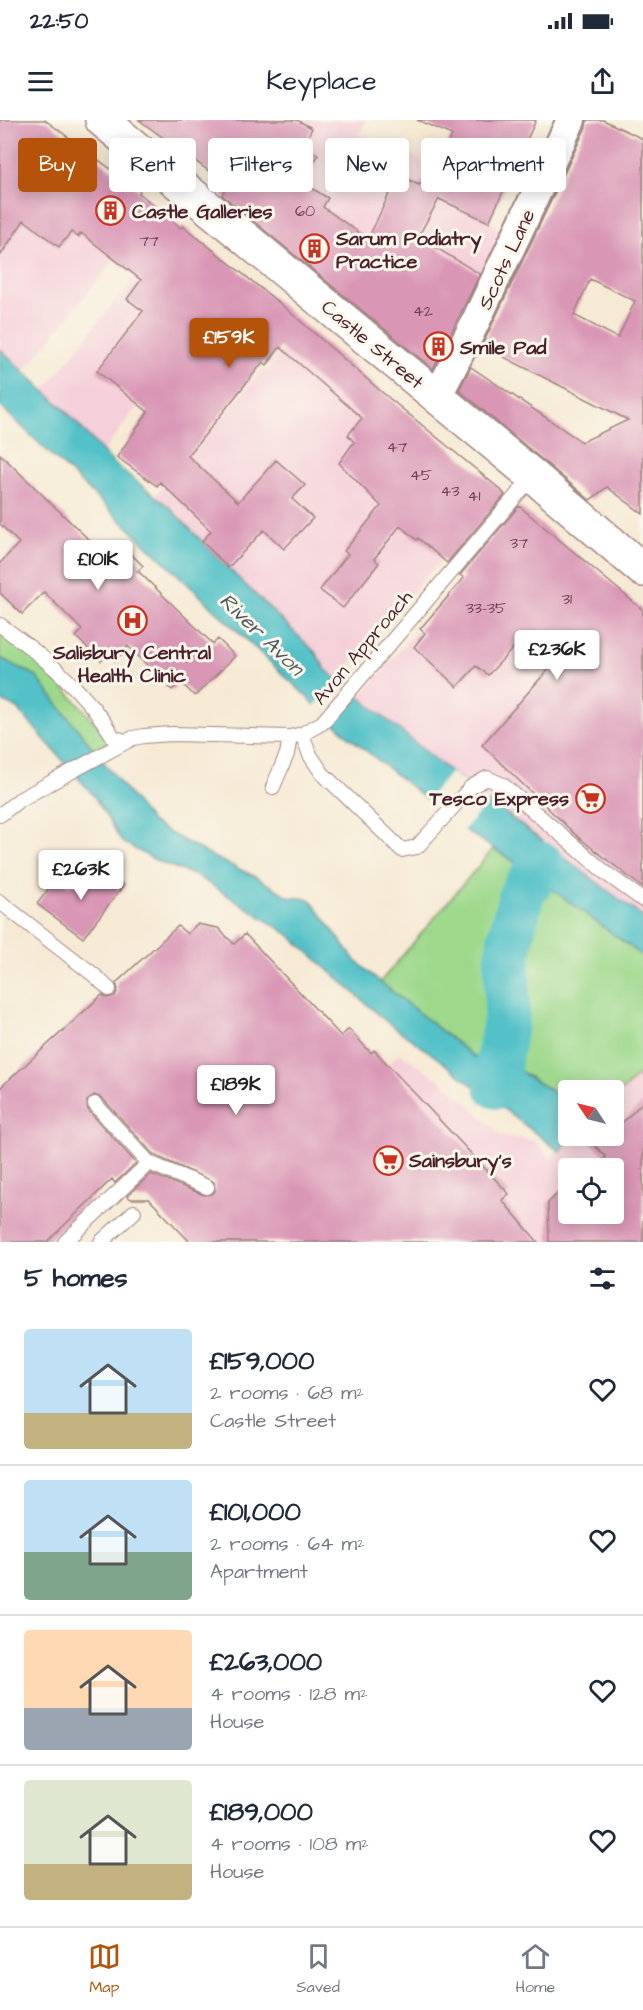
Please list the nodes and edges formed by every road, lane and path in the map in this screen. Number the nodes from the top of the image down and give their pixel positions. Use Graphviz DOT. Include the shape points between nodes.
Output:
graph roads {
  1 [pos="102,120"];
  2 [pos="571,120"];
  3 [pos="437,397"];
  4 [pos="533,476"];
  5 [pos="643,570"];
  6 [pos="0,625"];
  7 [pos="296,735"];
  8 [pos="126,741"];
  9 [pos="273,787"];
  10 [pos="0,815"];
  11 [pos="643,900"];
  12 [pos="0,902"];
  13 [pos="109,989"];
  14 [pos="95,1104"];
  15 [pos="149,1163"];
  16 [pos="207,1187"];
  17 [pos="134,1212"];
  18 [pos="65,1242"];
  19 [pos="101,1242"];
  1 -- 3 [label="street, Castle Street"];
  2 -- 3 [label="street, Scots Lane"];
  3 -- 4 [label="street, Castle Street"];
  4 -- 5 [label="street, Castle Street"];
  4 -- 7 [label="lane, Avon Approach" via="325,720"];
  6 -- 8 [label="lane" via="56,669 104,720 114,738"];
  7 -- 8 [label="lane" via="172,734 144,735"];
  7 -- 9 [label="lane"];
  7 -- 11 [label="lane" via="322,773 402,850 417,847 471,787 487,778 502,785"];
  8 -- 10 [label="lane" via="19,800"];
  12 -- 13 [label="lane"];
  14 -- 15 [label="lane"];
  15 -- 16 [label="lane"];
  15 -- 18 [label="lane"];
  17 -- 19 [label="lane"];
}
